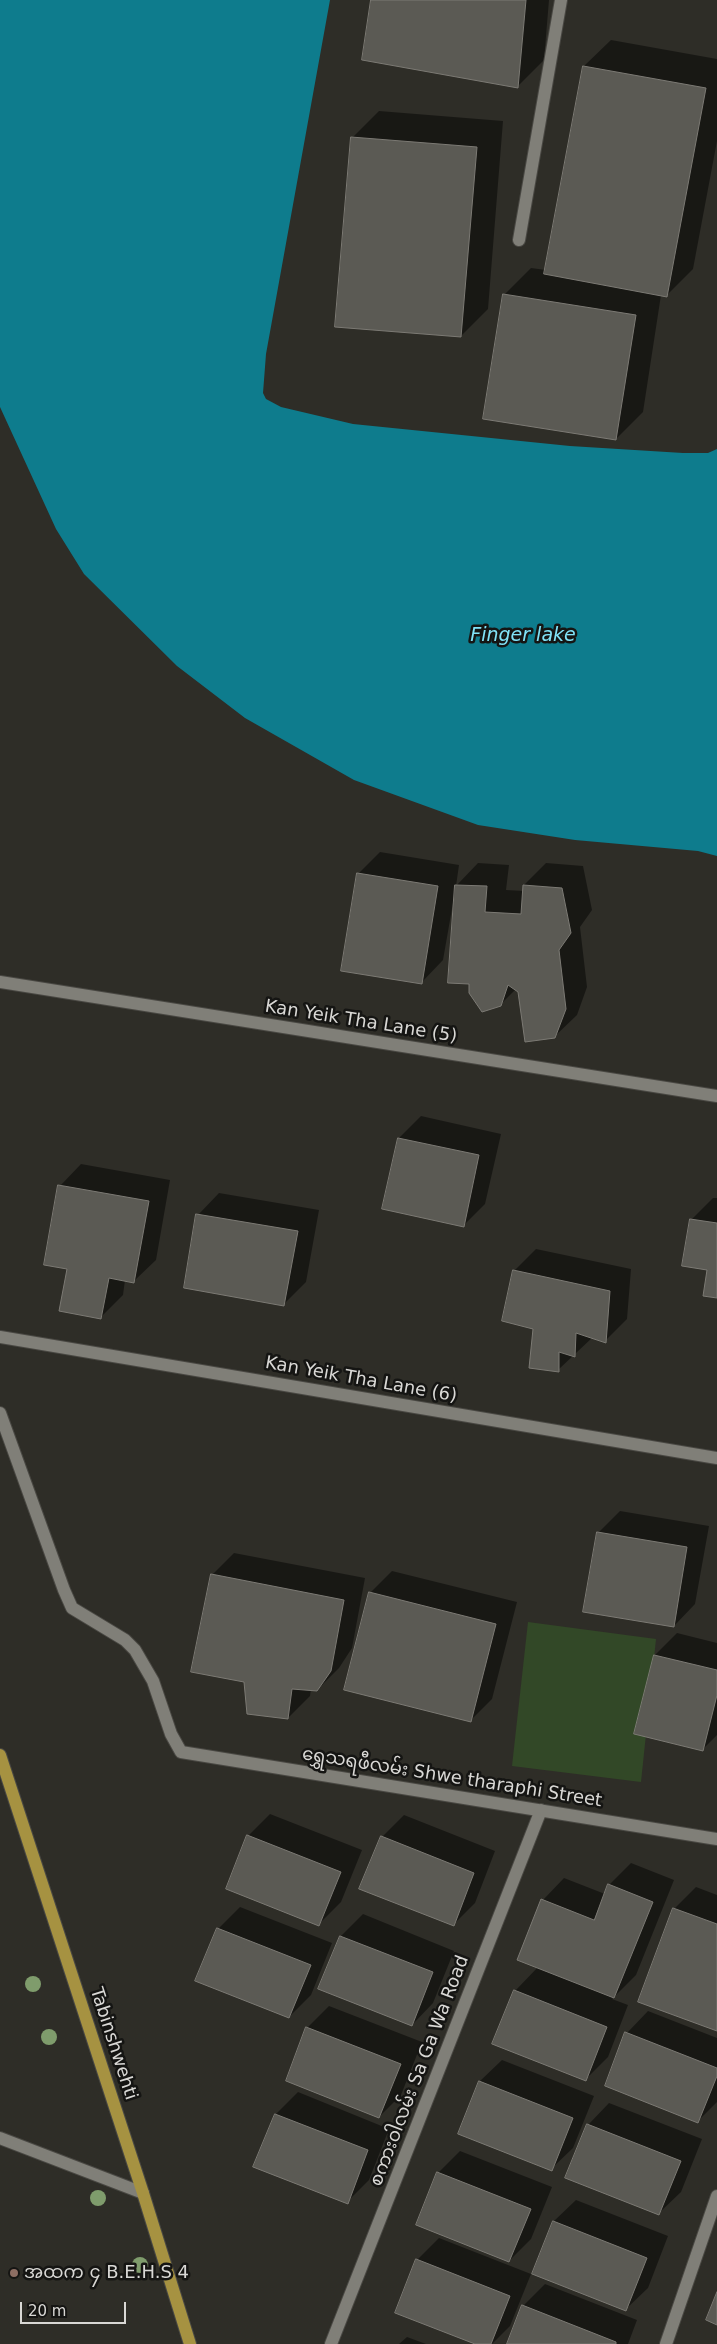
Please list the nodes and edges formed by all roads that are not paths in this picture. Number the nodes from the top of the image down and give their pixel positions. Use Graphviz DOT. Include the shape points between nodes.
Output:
graph roads {
  1 [pos="561,0"];
  2 [pos="520,240"];
  3 [pos="0,982"];
  4 [pos="717,1096"];
  5 [pos="0,1337"];
  6 [pos="0,1413"];
  7 [pos="717,1458"];
  8 [pos="0,1755"];
  9 [pos="541,1810"];
  10 [pos="717,1839"];
  11 [pos="0,2138"];
  12 [pos="144,2193"];
  13 [pos="717,2196"];
  14 [pos="190,2344"];
  15 [pos="331,2344"];
  16 [pos="666,2344"];
  1 -- 2 [label="street"];
  3 -- 4 [label="street, Kan Yeik Tha Lane (5)"];
  5 -- 7 [label="street, Kan Yeik Tha Lane (6)"];
  6 -- 9 [label="street, ရွှေသရဖီလမ်း Shwe tharaphi Street" via="72,1608 125,1640 135,1650 153,1682 170,1734 181,1752"];
  8 -- 12 [label="main road, Tabinshwehti"];
  9 -- 10 [label="street, ရွှေသရဖီလမ်း Shwe tharaphi Street"];
  9 -- 15 [label="street, စကားဝါလမ်း Sa Ga Wa Road"];
  11 -- 12 [label="street"];
  12 -- 14 [label="main road, Tabinshwehti"];
  13 -- 16 [label="street"];
}
